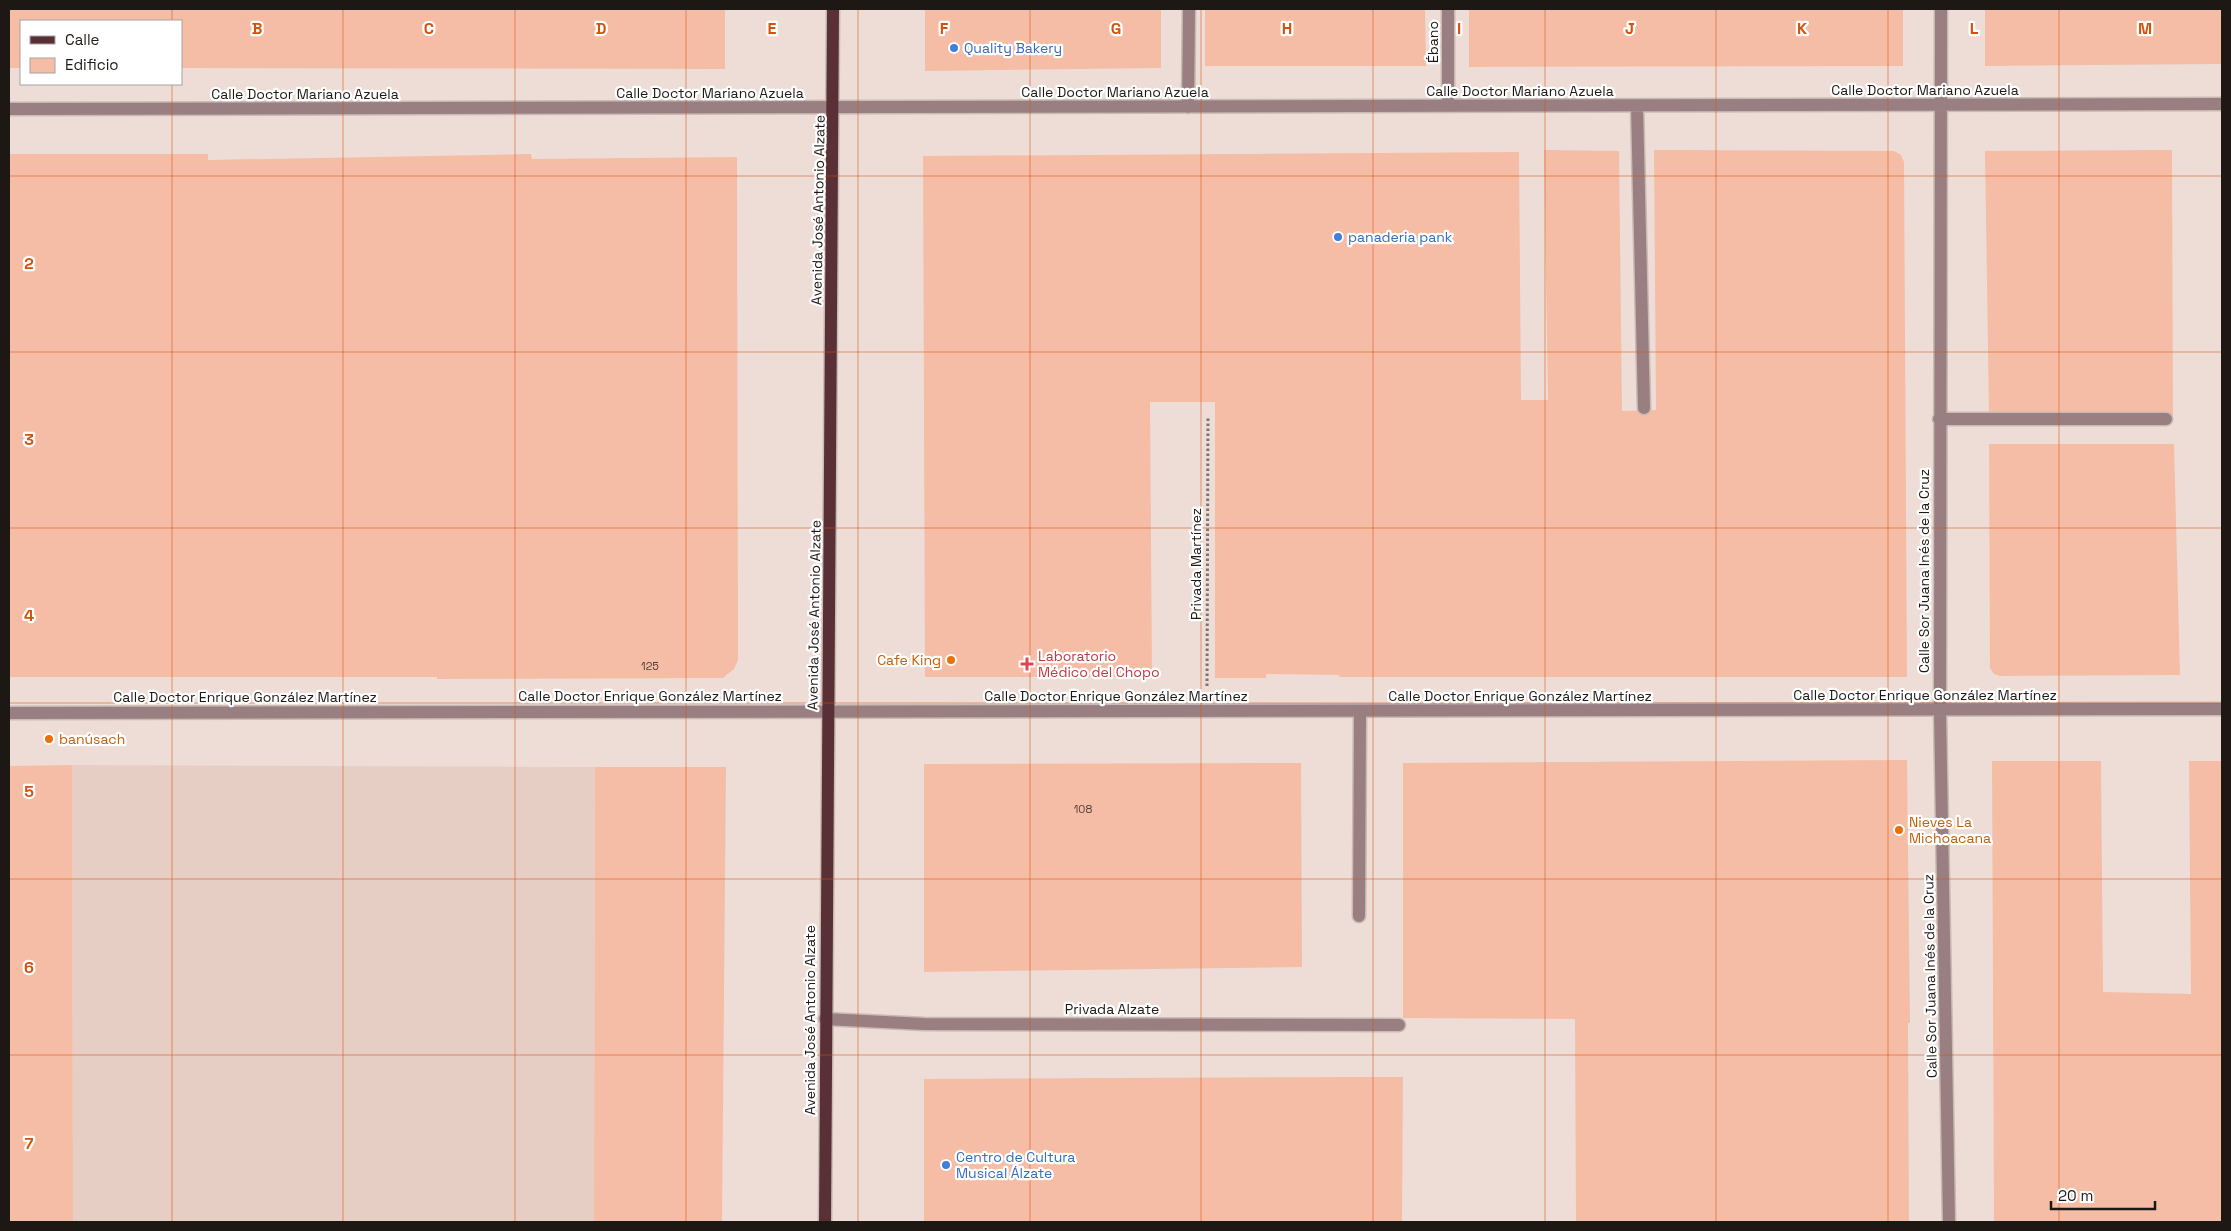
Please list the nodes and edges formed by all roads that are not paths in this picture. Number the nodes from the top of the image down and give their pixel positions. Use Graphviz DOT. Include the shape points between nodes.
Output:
graph roads {
  1 [pos="833,9"];
  2 [pos="1189,9"];
  3 [pos="1448,9"];
  4 [pos="1940,9"];
  5 [pos="2222,104"];
  6 [pos="1940,105"];
  7 [pos="1448,106"];
  8 [pos="1637,106"];
  9 [pos="1188,107"];
  10 [pos="834,108"];
  11 [pos="9,109"];
  12 [pos="1644,408"];
  13 [pos="1939,419"];
  14 [pos="2166,419"];
  15 [pos="2222,709"];
  16 [pos="828,711"];
  17 [pos="1360,711"];
  18 [pos="1940,711"];
  19 [pos="9,713"];
  20 [pos="1359,916"];
  21 [pos="825,1020"];
  22 [pos="1399,1025"];
  23 [pos="825,1222"];
  24 [pos="1950,1222"];
  1 -- 10 [label="main road, Avenida José Antonio Alzate"];
  2 -- 9 [label="street"];
  3 -- 7 [label="street, Ébano"];
  4 -- 6 [label="street, Calle Sor Juana Inés de la Cruz"];
  5 -- 6 [label="street, Calle Doctor Mariano Azuela"];
  6 -- 8 [label="street, Calle Doctor Mariano Azuela"];
  6 -- 13 [label="street, Calle Sor Juana Inés de la Cruz"];
  7 -- 8 [label="street, Calle Doctor Mariano Azuela"];
  7 -- 9 [label="street, Calle Doctor Mariano Azuela"];
  8 -- 12 [label="street"];
  9 -- 10 [label="street, Calle Doctor Mariano Azuela"];
  10 -- 11 [label="street, Calle Doctor Mariano Azuela"];
  10 -- 16 [label="main road, Avenida José Antonio Alzate"];
  13 -- 14 [label="street"];
  13 -- 18 [label="street, Calle Sor Juana Inés de la Cruz"];
  15 -- 18 [label="street, Calle Doctor Enrique González Martínez"];
  16 -- 17 [label="street, Calle Doctor Enrique González Martínez"];
  16 -- 19 [label="street, Calle Doctor Enrique González Martínez"];
  16 -- 21 [label="main road, Avenida José Antonio Alzate"];
  17 -- 18 [label="street, Calle Doctor Enrique González Martínez"];
  17 -- 20 [label="street"];
  18 -- 24 [label="street, Calle Sor Juana Inés de la Cruz"];
  21 -- 22 [label="street, Privada Alzate" via="924,1024"];
  21 -- 23 [label="main road, Avenida José Antonio Alzate"];
}
